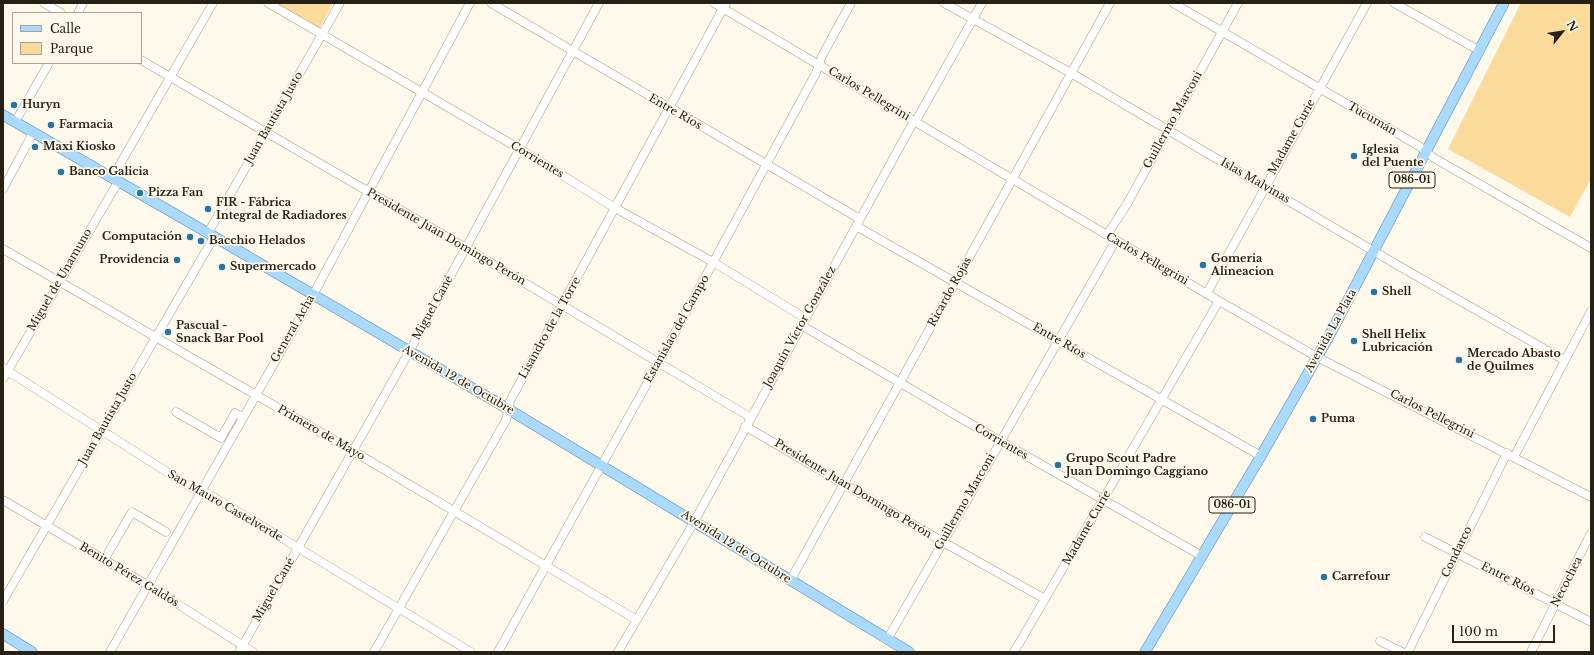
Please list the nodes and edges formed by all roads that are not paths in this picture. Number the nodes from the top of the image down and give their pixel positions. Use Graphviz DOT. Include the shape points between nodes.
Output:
graph roads {
  1 [pos="44,3"];
  2 [pos="83,3"];
  3 [pos="213,3"];
  4 [pos="268,3"];
  5 [pos="340,3"];
  6 [pos="470,3"];
  7 [pos="491,3"];
  8 [pos="599,3"];
  9 [pos="714,3"];
  10 [pos="851,3"];
  11 [pos="944,3"];
  12 [pos="982,3"];
  13 [pos="1110,3"];
  14 [pos="1173,3"];
  15 [pos="1238,3"];
  16 [pos="1367,3"];
  17 [pos="1394,3"];
  18 [pos="1504,3"];
  19 [pos="725,6"];
  20 [pos="58,12"];
  21 [pos="78,12"];
  22 [pos="974,18"];
  23 [pos="1222,31"];
  24 [pos="322,35"];
  25 [pos="572,51"];
  26 [pos="1480,51"];
  27 [pos="142,61"];
  28 [pos="48,64"];
  29 [pos="819,64"];
  30 [pos="1072,73"];
  31 [pos="170,77"];
  32 [pos="1319,88"];
  33 [pos="421,92"];
  34 [pos="669,108"];
  35 [pos="3,115"];
  36 [pos="15,122"];
  37 [pos="915,122"];
  38 [pos="1166,130"];
  39 [pos="266,132"];
  40 [pos="33,133"];
  41 [pos="520,149"];
  42 [pos="1427,152"];
  43 [pos="766,164"];
  44 [pos="1012,179"];
  45 [pos="115,180"];
  46 [pos="1265,186"];
  47 [pos="3,189"];
  48 [pos="368,191"];
  49 [pos="615,208"];
  50 [pos="858,223"];
  51 [pos="211,235"];
  52 [pos="1107,235"];
  53 [pos="1116,240"];
  54 [pos="466,248"];
  55 [pos="1591,248"];
  56 [pos="3,250"];
  57 [pos="1374,252"];
  58 [pos="713,262"];
  59 [pos="59,282"];
  60 [pos="955,282"];
  61 [pos="1207,293"];
  62 [pos="313,295"];
  63 [pos="1220,301"];
  64 [pos="562,305"];
  65 [pos="1591,311"];
  66 [pos="803,322"];
  67 [pos="156,337"];
  68 [pos="1059,340"];
  69 [pos="409,352"];
  70 [pos="1317,357"];
  71 [pos="1564,360"];
  72 [pos="659,362"];
  73 [pos="5,370"];
  74 [pos="3,379"];
  75 [pos="900,383"];
  76 [pos="256,396"];
  77 [pos="1161,400"];
  78 [pos="508,409"];
  79 [pos="176,412"];
  80 [pos="750,417"];
  81 [pos="243,418"];
  82 [pos="745,426"];
  83 [pos="102,430"];
  84 [pos="1000,441"];
  85 [pos="353,451"];
  86 [pos="1510,455"];
  87 [pos="1261,456"];
  88 [pos="602,466"];
  89 [pos="843,483"];
  90 [pos="201,492"];
  91 [pos="1591,497"];
  92 [pos="3,500"];
  93 [pos="1104,500"];
  94 [pos="455,510"];
  95 [pos="694,522"];
  96 [pos="47,526"];
  97 [pos="166,532"];
  98 [pos="1591,533"];
  99 [pos="1425,537"];
  100 [pos="943,542"];
  101 [pos="298,548"];
  102 [pos="1457,553"];
  103 [pos="1202,556"];
  104 [pos="104,560"];
  105 [pos="546,566"];
  106 [pos="790,581"];
  107 [pos="149,586"];
  108 [pos="1045,599"];
  109 [pos="3,601"];
  110 [pos="1556,604"];
  111 [pos="398,609"];
  112 [pos="637,620"];
  113 [pos="1591,622"];
  114 [pos="3,634"];
  115 [pos="887,640"];
  116 [pos="1380,641"];
  117 [pos="241,649"];
  118 [pos="905,651"];
  119 [pos="32,652"];
  120 [pos="110,652"];
  121 [pos="253,652"];
  122 [pos="374,652"];
  123 [pos="471,652"];
  124 [pos="498,652"];
  125 [pos="618,652"];
  126 [pos="1014,652"];
  127 [pos="1145,652"];
  128 [pos="1402,652"];
  129 [pos="1408,652"];
  130 [pos="1531,652"];
  1 -- 20 [label="street"];
  2 -- 21 [label="street"];
  3 -- 31 [label="street, Miguel de Unamuno"];
  4 -- 24 [label="street, Corrientes"];
  5 -- 24 [label="street, Juan Bautista Justo"];
  6 -- 33 [label="street, General Acha"];
  7 -- 25 [label="street, Entre Ríos"];
  8 -- 25 [label="street, Miguel Cané"];
  9 -- 19 [label="street, Carlos Pellegrini"];
  10 -- 29 [label="street, Estanislao del Campo"];
  11 -- 22 [label="street, Islas Malvinas"];
  12 -- 22 [label="street, Joaquín Víctor González"];
  13 -- 30 [label="street, Ricardo Rojas"];
  14 -- 23 [label="street, Tucumán"];
  15 -- 23 [label="street, Guillermo Marconi"];
  16 -- 32 [label="street, Madame Curie"];
  17 -- 26 [label="street"];
  18 -- 26 [label="main road, Avenida La Plata / 086-01"];
  19 -- 29 [label="street, Carlos Pellegrini"];
  19 -- 34 [label="street, Lisandro de la Torre"];
  22 -- 30 [label="street, Islas Malvinas"];
  22 -- 37 [label="street, Joaquín Víctor González"];
  23 -- 32 [label="street, Tucumán"];
  23 -- 38 [label="street, Guillermo Marconi"];
  24 -- 33 [label="street, Corrientes"];
  24 -- 39 [label="street, Juan Bautista Justo"];
  25 -- 34 [label="street, Entre Ríos"];
  25 -- 41 [label="street, Miguel Cané"];
  26 -- 42 [label="main road, Avenida La Plata / 086-01"];
  27 -- 31 [label="street, Presidente Juan Domingo Perón"];
  28 -- 36 [label="street"];
  29 -- 37 [label="street, Carlos Pellegrini"];
  29 -- 43 [label="street, Estanislao del Campo"];
  30 -- 38 [label="street, Islas Malvinas"];
  30 -- 44 [label="street, Ricardo Rojas"];
  31 -- 39 [label="street, Presidente Juan Domingo Perón"];
  31 -- 45 [label="street, Miguel de Unamuno"];
  32 -- 42 [label="street, Tucumán"];
  32 -- 46 [label="street, Madame Curie"];
  33 -- 41 [label="street, Corrientes"];
  33 -- 48 [label="street, General Acha"];
  34 -- 43 [label="street, Entre Ríos"];
  34 -- 49 [label="street, Lisandro de la Torre"];
  35 -- 36 [label="main road, Avenida 12 de Octubre"];
  36 -- 40 [label="main road, Avenida 12 de Octubre"];
  37 -- 44 [label="street, Carlos Pellegrini"];
  37 -- 50 [label="street, Joaquín Víctor González"];
  38 -- 46 [label="street, Islas Malvinas"];
  38 -- 52 [label="street, Guillermo Marconi" via="1127,204"];
  39 -- 48 [label="street, Presidente Juan Domingo Perón"];
  39 -- 51 [label="street, Juan Bautista Justo"];
  40 -- 45 [label="main road, Avenida 12 de Octubre"];
  40 -- 47 [label="street"];
  41 -- 49 [label="street, Corrientes"];
  41 -- 54 [label="street, Miguel Cané"];
  42 -- 55 [label="street, Tucumán"];
  42 -- 57 [label="main road, Avenida La Plata / 086-01"];
  43 -- 50 [label="street, Entre Ríos"];
  43 -- 58 [label="street, Estanislao del Campo"];
  44 -- 52 [label="street, Carlos Pellegrini"];
  44 -- 60 [label="street, Ricardo Rojas"];
  45 -- 51 [label="main road, Avenida 12 de Octubre"];
  45 -- 59 [label="street, Miguel de Unamuno"];
  46 -- 57 [label="street, Islas Malvinas"];
  46 -- 61 [label="street, Madame Curie"];
  48 -- 54 [label="street, Presidente Juan Domingo Perón"];
  48 -- 62 [label="street, General Acha"];
  49 -- 58 [label="street, Corrientes"];
  49 -- 64 [label="street, Lisandro de la Torre"];
  50 -- 60 [label="street, Entre Ríos"];
  50 -- 66 [label="street, Joaquín Víctor González"];
  51 -- 62 [label="main road, Avenida 12 de Octubre"];
  51 -- 67 [label="street, Juan Bautista Justo"];
  52 -- 53 [label="street, Carlos Pellegrini"];
  53 -- 61 [label="street, Carlos Pellegrini"];
  53 -- 68 [label="street, Guillermo Marconi"];
  54 -- 64 [label="street, Presidente Juan Domingo Perón"];
  54 -- 69 [label="street, Miguel Cané"];
  56 -- 59 [label="street, Primero de Mayo"];
  57 -- 70 [label="main road, Avenida La Plata / 086-01"];
  57 -- 71 [label="street, Islas Malvinas"];
  58 -- 66 [label="street, Corrientes"];
  58 -- 72 [label="street, Estanislao del Campo"];
  59 -- 67 [label="street, Primero de Mayo"];
  59 -- 73 [label="street, Miguel de Unamuno"];
  60 -- 68 [label="street, Entre Ríos"];
  60 -- 75 [label="street, Ricardo Rojas"];
  61 -- 63 [label="street, Carlos Pellegrini"];
  62 -- 69 [label="main road, Avenida 12 de Octubre"];
  62 -- 76 [label="street, General Acha"];
  63 -- 70 [label="street, Carlos Pellegrini"];
  63 -- 77 [label="street, Madame Curie"];
  64 -- 72 [label="street, Presidente Juan Domingo Perón"];
  64 -- 78 [label="street, Lisandro de la Torre"];
  65 -- 71 [label="street, Condarco"];
  66 -- 75 [label="street, Corrientes"];
  66 -- 80 [label="street, Joaquín Víctor González"];
  67 -- 76 [label="street, Primero de Mayo"];
  67 -- 83 [label="street, Juan Bautista Justo"];
  68 -- 77 [label="street, Entre Ríos"];
  68 -- 84 [label="street, Guillermo Marconi"];
  69 -- 78 [label="main road, Avenida 12 de Octubre"];
  69 -- 85 [label="street, Miguel Cané"];
  70 -- 86 [label="street, Carlos Pellegrini"];
  70 -- 87 [label="main road, Avenida La Plata / 086-01"];
  71 -- 86 [label="street, Condarco"];
  72 -- 80 [label="street, Presidente Juan Domingo Perón"];
  72 -- 88 [label="street, Estanislao del Campo"];
  73 -- 74 [label="street, Miguel de Unamuno"];
  73 -- 83 [label="street, San Mauro Castelverde"];
  75 -- 84 [label="street, Corrientes"];
  75 -- 89 [label="street, Ricardo Rojas"];
  76 -- 81 [label="street, General Acha"];
  76 -- 85 [label="street, Primero de Mayo"];
  77 -- 87 [label="street, Entre Ríos"];
  77 -- 93 [label="street, Madame Curie"];
  78 -- 88 [label="main road, Avenida 12 de Octubre"];
  78 -- 94 [label="street, Lisandro de la Torre" via="506,420"];
  79 -- 81 [label="street" via="221,438 235,413"];
  80 -- 82 [label="street, Joaquín Víctor González"];
  81 -- 90 [label="street, General Acha"];
  82 -- 89 [label="street, Presidente Juan Domingo Perón"];
  82 -- 95 [label="street, Joaquín Víctor González"];
  83 -- 90 [label="street, San Mauro Castelverde"];
  83 -- 96 [label="street, Juan Bautista Justo"];
  84 -- 93 [label="street, Corrientes"];
  84 -- 100 [label="street, Guillermo Marconi"];
  85 -- 94 [label="street, Primero de Mayo"];
  85 -- 101 [label="street, Miguel Cané"];
  86 -- 91 [label="street, Carlos Pellegrini"];
  86 -- 102 [label="street, Condarco"];
  87 -- 103 [label="main road, Avenida La Plata / 086-01"];
  88 -- 95 [label="main road, Avenida 12 de Octubre"];
  88 -- 105 [label="street, Estanislao del Campo"];
  89 -- 100 [label="street, Presidente Juan Domingo Perón"];
  89 -- 106 [label="street, Ricardo Rojas"];
  90 -- 101 [label="street, San Mauro Castelverde" via="207,493"];
  90 -- 107 [label="street, General Acha"];
  92 -- 96 [label="street, Benito Pérez Galdós"];
  93 -- 103 [label="street, Corrientes"];
  93 -- 108 [label="street, Madame Curie"];
  94 -- 105 [label="street, Primero de Mayo"];
  94 -- 111 [label="street, Lisandro de la Torre"];
  95 -- 106 [label="main road, Avenida 12 de Octubre"];
  95 -- 112 [label="street, Joaquín Víctor González"];
  96 -- 104 [label="street, Benito Pérez Galdós"];
  96 -- 109 [label="street, Juan Bautista Justo"];
  97 -- 104 [label="street" via="132,512"];
  98 -- 110 [label="street, Necochea"];
  99 -- 102 [label="street, Entre Ríos"];
  100 -- 108 [label="street, Presidente Juan Domingo Perón"];
  100 -- 115 [label="street, Guillermo Marconi"];
  101 -- 111 [label="street, San Mauro Castelverde"];
  101 -- 117 [label="street, Miguel Cané"];
  102 -- 110 [label="street, Entre Ríos"];
  102 -- 129 [label="street, Condarco"];
  103 -- 127 [label="main road, Avenida La Plata / 086-01"];
  104 -- 107 [label="street, Benito Pérez Galdós"];
  105 -- 112 [label="street, Primero de Mayo"];
  105 -- 124 [label="street, Estanislao del Campo"];
  106 -- 115 [label="main road, Avenida 12 de Octubre"];
  107 -- 117 [label="street, Benito Pérez Galdós"];
  107 -- 120 [label="street, General Acha"];
  108 -- 126 [label="street, Madame Curie"];
  110 -- 113 [label="street, Entre Ríos"];
  110 -- 130 [label="street, Necochea"];
  111 -- 122 [label="street, Lisandro de la Torre"];
  111 -- 123 [label="street, San Mauro Castelverde"];
  112 -- 125 [label="street, Joaquín Víctor González"];
  114 -- 119 [label="main road"];
  115 -- 118 [label="main road, Avenida 12 de Octubre"];
  116 -- 128 [label="street"];
  117 -- 121 [label="street, Benito Pérez Galdós"];
}
